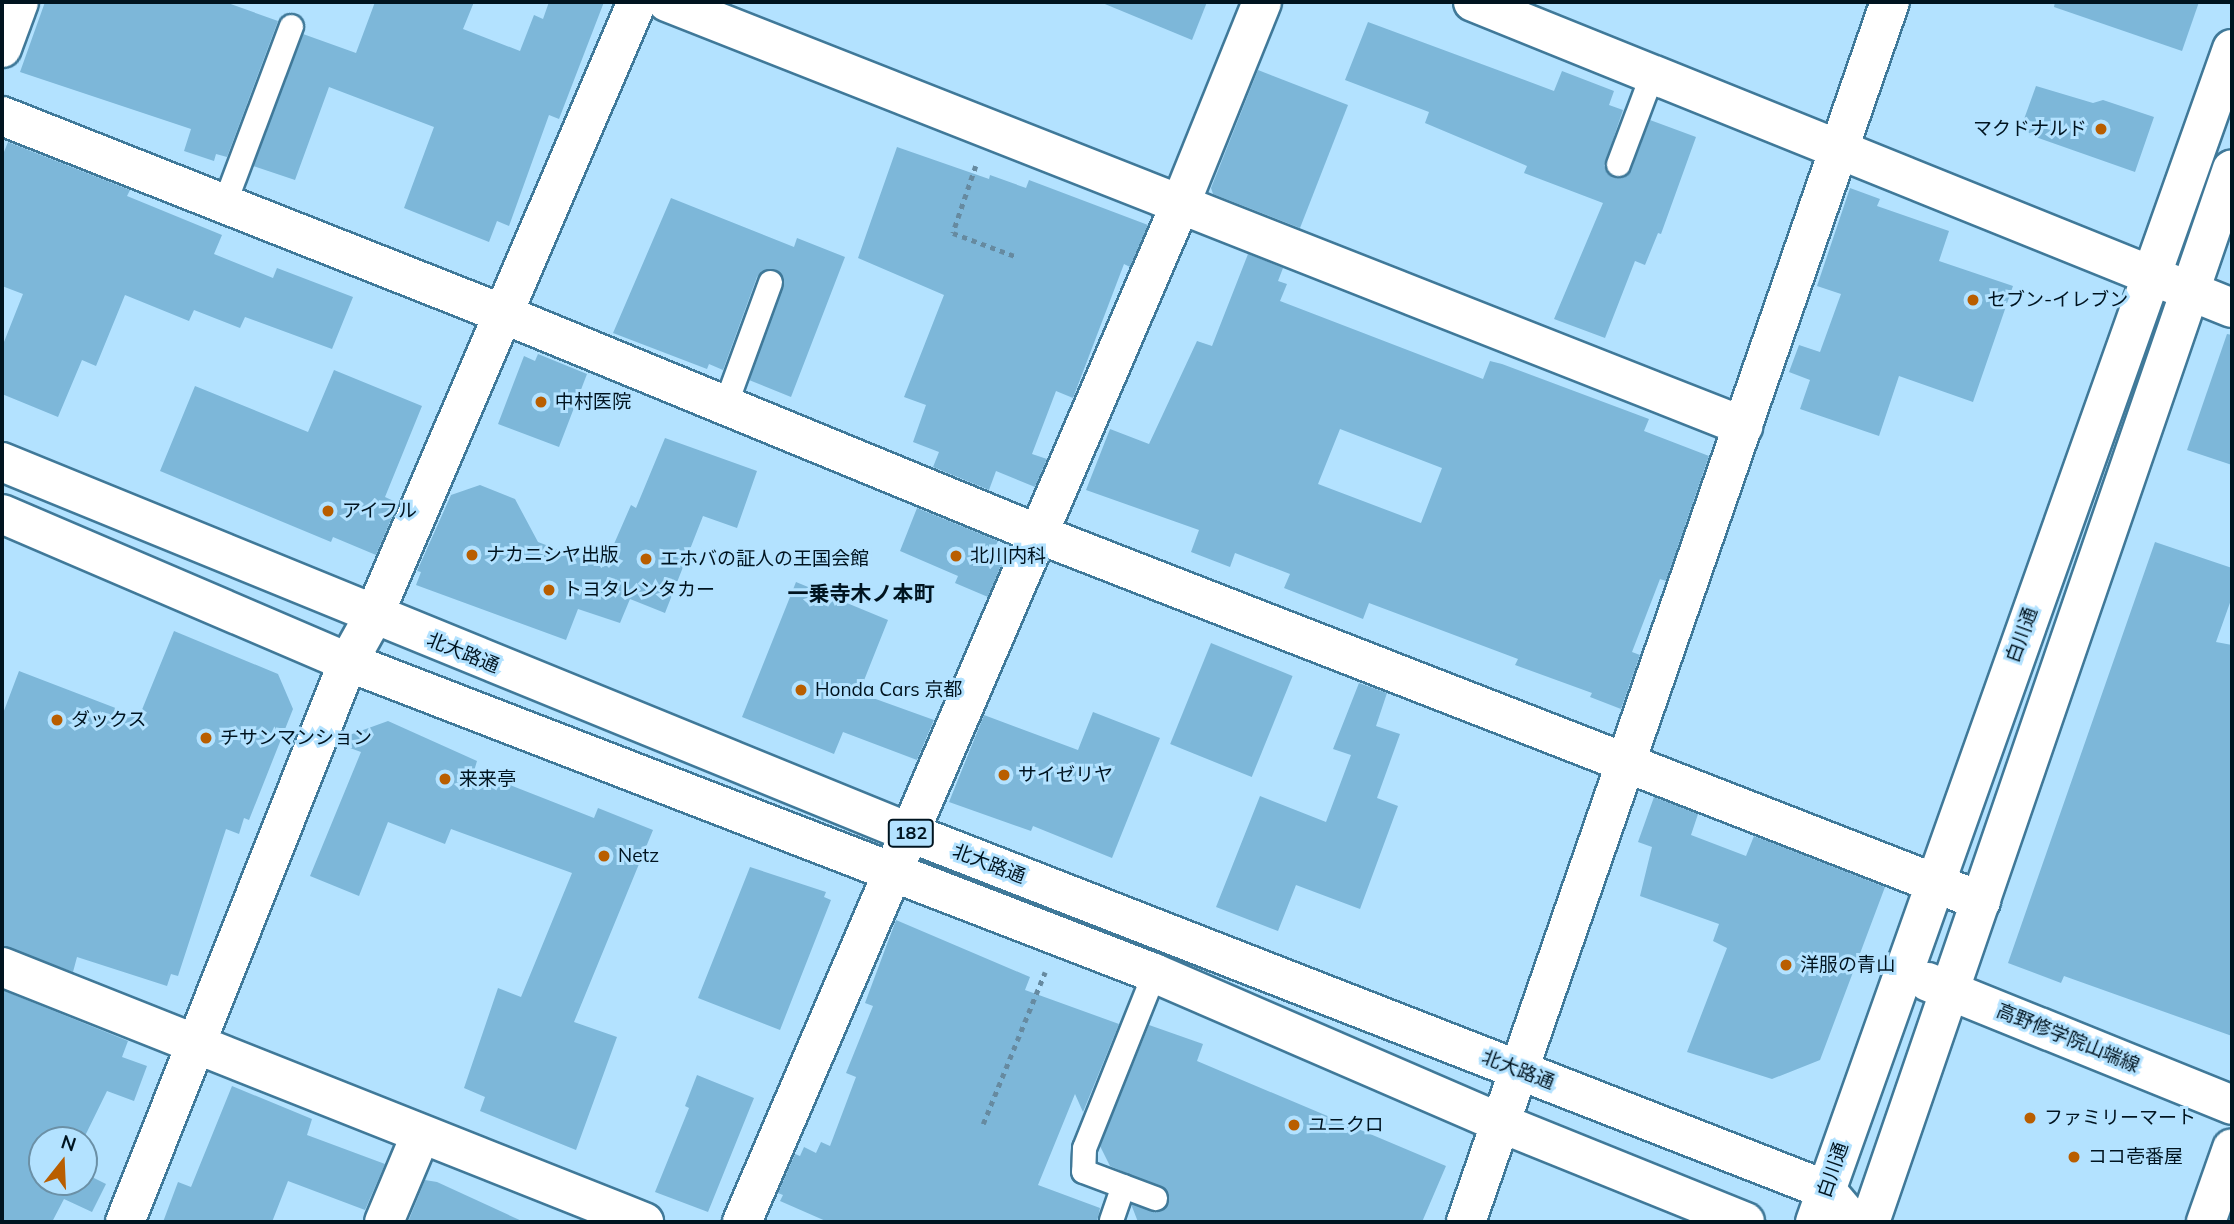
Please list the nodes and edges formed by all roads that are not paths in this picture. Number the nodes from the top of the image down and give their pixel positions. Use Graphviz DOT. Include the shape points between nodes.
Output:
graph roads {
  1 [pos="19,2"];
  2 [pos="637,2"];
  3 [pos="667,2"];
  4 [pos="1262,2"];
  5 [pos="1473,2"];
  6 [pos="1890,2"];
  7 [pos="291,26"];
  8 [pos="2,48"];
  9 [pos="2232,49"];
  10 [pos="1653,74"];
  11 [pos="2,116"];
  12 [pos="1838,149"];
  13 [pos="1618,164"];
  14 [pos="2232,169"];
  15 [pos="224,204"];
  16 [pos="1180,205"];
  17 [pos="2150,275"];
  18 [pos="770,282"];
  19 [pos="2188,290"];
  20 [pos="2232,309"];
  21 [pos="503,314"];
  22 [pos="725,405"];
  23 [pos="1743,426"];
  24 [pos="2,462"];
  25 [pos="2,514"];
  26 [pos="1038,534"];
  27 [pos="373,617"];
  28 [pos="348,662"];
  29 [pos="1627,764"];
  30 [pos="908,832"];
  31 [pos="892,868"];
  32 [pos="1935,883"];
  33 [pos="1981,901"];
  34 [pos="2,967"];
  35 [pos="1903,972"];
  36 [pos="1154,973"];
  37 [pos="1950,991"];
  38 [pos="192,1043"];
  39 [pos="1522,1071"];
  40 [pos="2232,1105"];
  41 [pos="1503,1124"];
  42 [pos="421,1134"];
  43 [pos="2232,1148"];
  44 [pos="1124,1186"];
  45 [pos="1155,1198"];
  46 [pos="1820,1206"];
  47 [pos="1111,1220"];
  48 [pos="124,1222"];
  49 [pos="384,1222"];
  50 [pos="644,1222"];
  51 [pos="742,1222"];
  52 [pos="1466,1222"];
  53 [pos="1745,1222"];
  54 [pos="1853,1222"];
  55 [pos="1870,1222"];
  56 [pos="2206,1222"];
  1 -- 8 [label="street"];
  2 -- 21 [label="street"];
  3 -- 16 [label="street"];
  4 -- 16 [label="street"];
  5 -- 10 [label="street"];
  6 -- 12 [label="street"];
  7 -- 15 [label="lane"];
  9 -- 17 [label="street, 白川通"];
  10 -- 12 [label="street"];
  10 -- 13 [label="lane"];
  11 -- 15 [label="street"];
  12 -- 17 [label="street"];
  12 -- 23 [label="street"];
  14 -- 19 [label="street"];
  15 -- 21 [label="street"];
  16 -- 23 [label="street"];
  16 -- 26 [label="street"];
  17 -- 19 [label="street"];
  17 -- 32 [label="street, 白川通"];
  18 -- 22 [label="lane"];
  19 -- 20 [label="street"];
  19 -- 33 [label="street"];
  21 -- 22 [label="street"];
  21 -- 27 [label="street"];
  22 -- 26 [label="street"];
  23 -- 29 [label="street"];
  24 -- 27 [label="street, 北大路通 / 182"];
  25 -- 28 [label="street, 北大路通 / 182"];
  26 -- 29 [label="street"];
  26 -- 30 [label="street"];
  27 -- 28 [label="street"];
  27 -- 30 [label="street, 北大路通 / 182"];
  28 -- 31 [label="street, 北大路通 / 182"];
  28 -- 38 [label="street"];
  29 -- 32 [label="street"];
  29 -- 39 [label="street"];
  30 -- 31 [label="street"];
  30 -- 39 [label="street, 北大路通 / 182"];
  31 -- 36 [label="street, 北大路通 / 182"];
  31 -- 51 [label="street"];
  32 -- 33 [label="street"];
  32 -- 35 [label="street, 白川通"];
  33 -- 37 [label="street"];
  34 -- 38 [label="street"];
  35 -- 37 [label="street, 高野修学院山端線"];
  35 -- 46 [label="street, 白川通"];
  36 -- 41 [label="street, 北大路通 / 182"];
  36 -- 44 [label="lane" via="1084,1148 1083,1171"];
  37 -- 40 [label="street, 高野修学院山端線"];
  37 -- 55 [label="street"];
  38 -- 42 [label="street"];
  38 -- 48 [label="street"];
  39 -- 41 [label="street"];
  39 -- 46 [label="street, 北大路通 / 182"];
  41 -- 52 [label="street"];
  41 -- 53 [label="street, 北大路通 / 182"];
  42 -- 49 [label="street"];
  42 -- 50 [label="street"];
  43 -- 56 [label="street"];
  44 -- 45 [label="lane"];
  44 -- 47 [label="lane"];
  46 -- 54 [label="street, 北大路通 / 182"];
}
